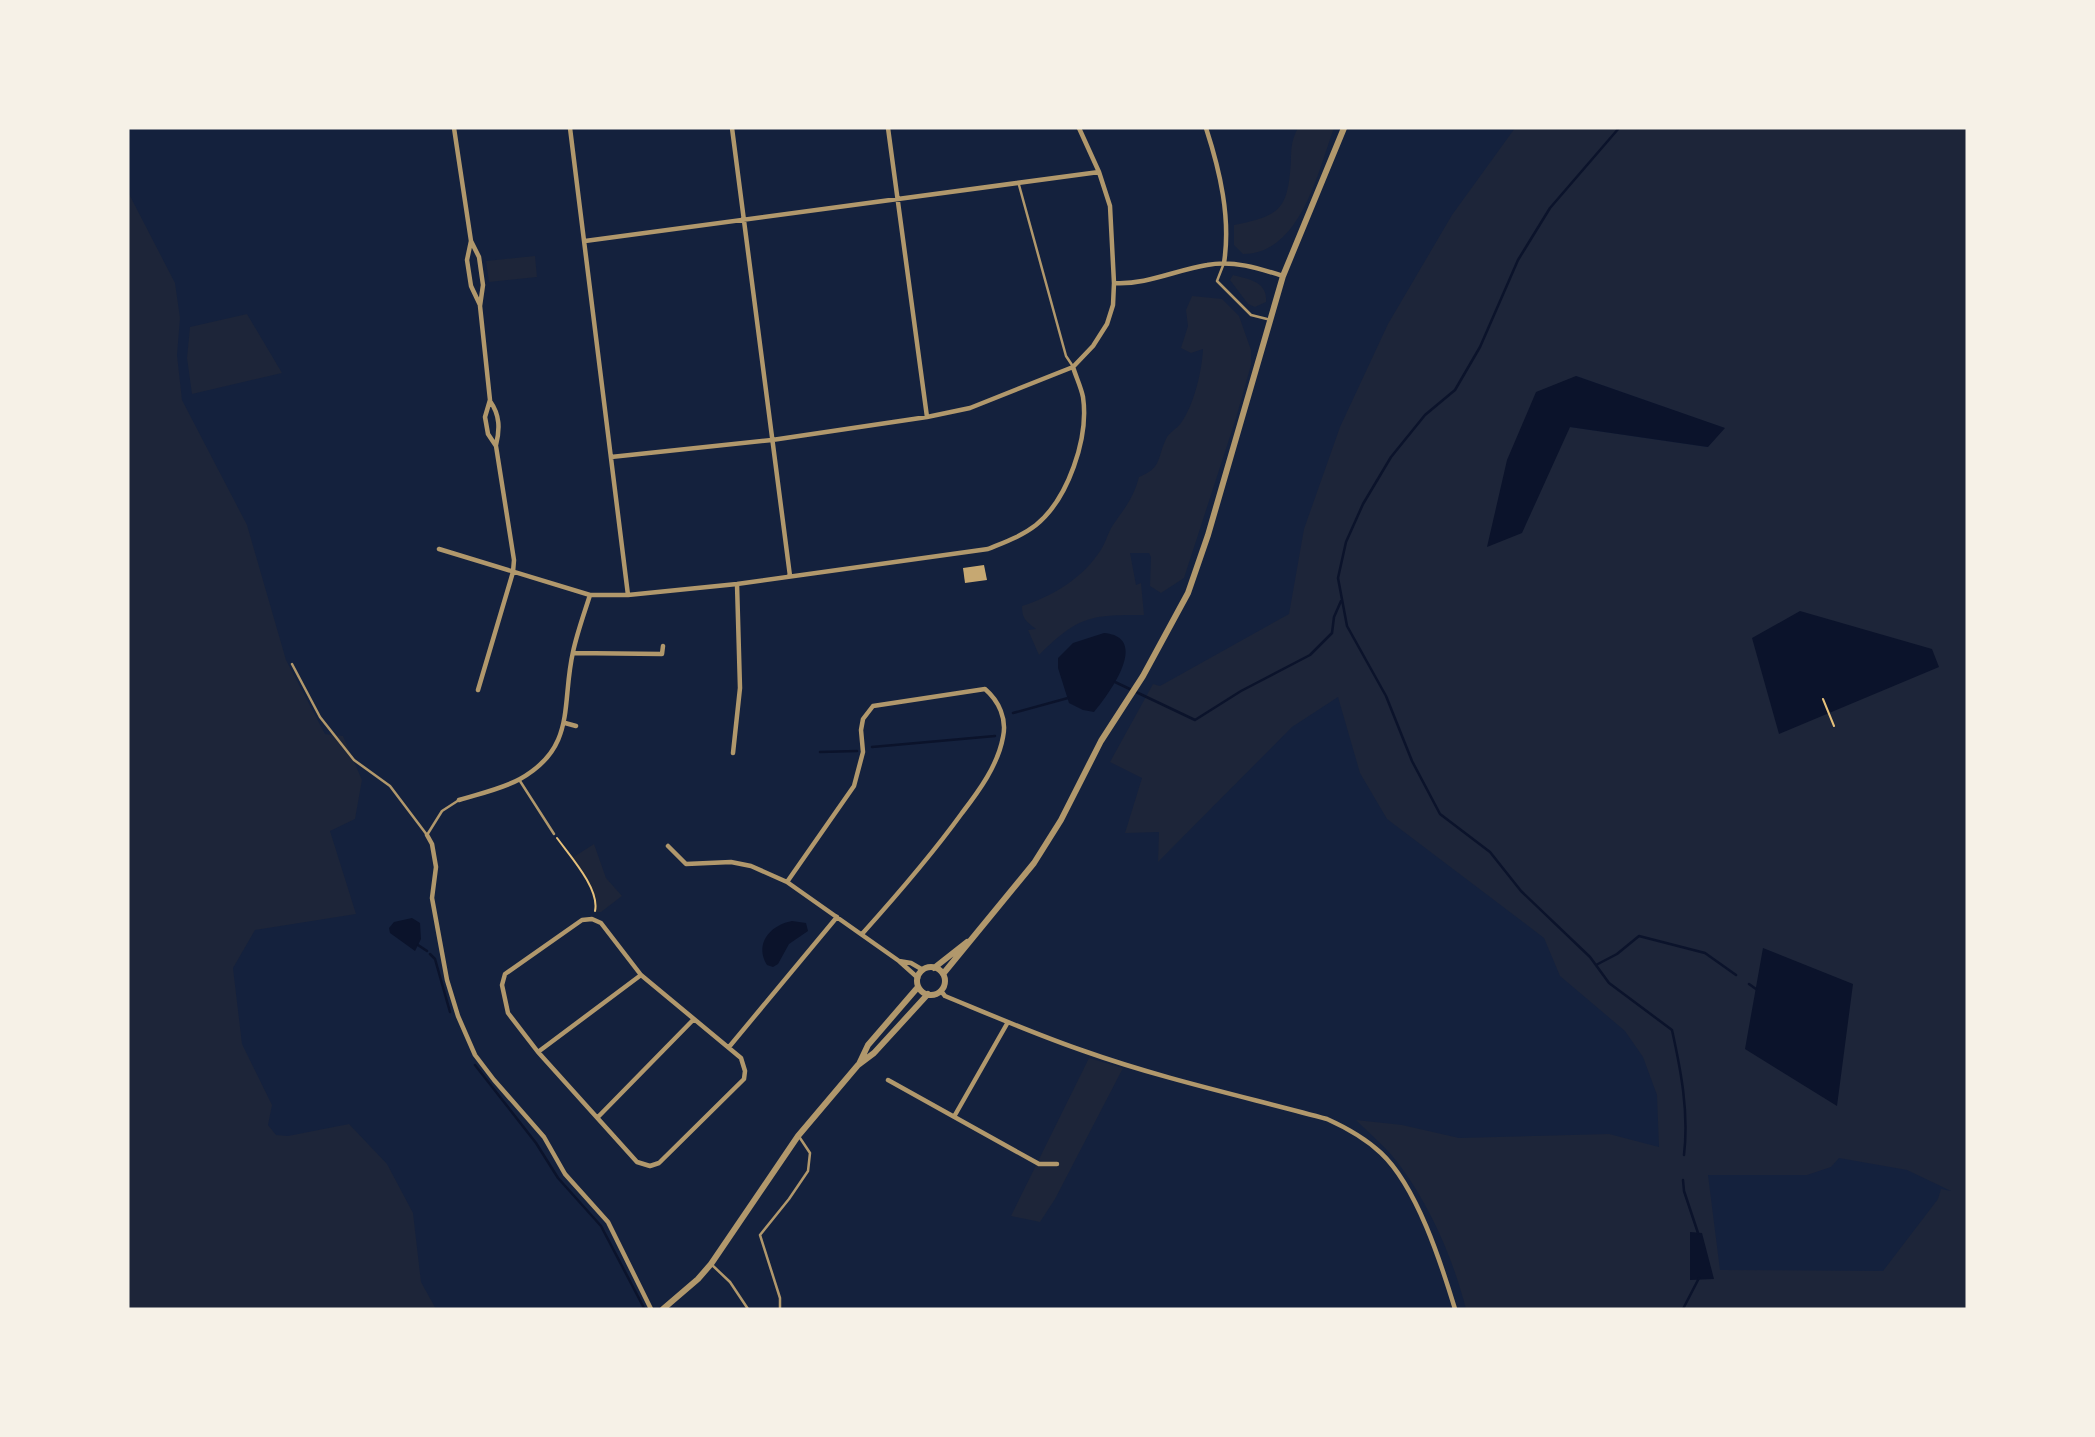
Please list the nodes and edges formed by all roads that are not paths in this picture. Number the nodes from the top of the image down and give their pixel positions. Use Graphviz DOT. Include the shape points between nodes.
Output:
graph roads {
  1 [pos="454,128"];
  2 [pos="570,128"];
  3 [pos="732,128"];
  4 [pos="888,128"];
  5 [pos="1079,128"];
  6 [pos="1206,128"];
  7 [pos="1344,128"];
  8 [pos="1099,172"];
  9 [pos="1019,185"];
  10 [pos="899,200"];
  11 [pos="743,220"];
  12 [pos="471,240"];
  13 [pos="585,241"];
  14 [pos="1224,264"];
  15 [pos="1283,276"];
  16 [pos="1114,283"];
  17 [pos="480,306"];
  18 [pos="1269,320"];
  19 [pos="1073,367"];
  20 [pos="490,400"];
  21 [pos="927,417"];
  22 [pos="772,440"];
  23 [pos="496,446"];
  24 [pos="611,457"];
  25 [pos="439,549"];
  26 [pos="513,572"];
  27 [pos="790,576"];
  28 [pos="737,584"];
  29 [pos="590,595"];
  30 [pos="628,595"];
  31 [pos="663,646"];
  32 [pos="573,653"];
  33 [pos="292,664"];
  34 [pos="478,690"];
  35 [pos="565,723"];
  36 [pos="576,726"];
  37 [pos="733,753"];
  38 [pos="519,780"];
  39 [pos="459,800"];
  40 [pos="554,834"];
  41 [pos="427,835"];
  42 [pos="668,846"];
  43 [pos="787,882"];
  44 [pos="838,917"];
  45 [pos="862,934"];
  46 [pos="969,941"];
  47 [pos="899,961"];
  48 [pos="934,968"];
  49 [pos="923,970"];
  50 [pos="943,974"];
  51 [pos="641,975"];
  52 [pos="918,978"];
  53 [pos="919,987"];
  54 [pos="941,991"];
  55 [pos="928,994"];
  56 [pos="693,1020"];
  57 [pos="1008,1022"];
  58 [pos="729,1047"];
  59 [pos="538,1052"];
  60 [pos="858,1065"];
  61 [pos="888,1080"];
  62 [pos="954,1115"];
  63 [pos="598,1117"];
  64 [pos="798,1136"];
  65 [pos="1057,1164"];
  66 [pos="711,1264"];
  67 [pos="652,1309"];
  68 [pos="663,1309"];
  69 [pos="748,1309"];
  70 [pos="780,1309"];
  71 [pos="1455,1309"];
  1 -- 12 [label="street"];
  2 -- 13 [label="street"];
  3 -- 11 [label="street"];
  4 -- 10 [label="street"];
  5 -- 8 [label="street"];
  6 -- 14 [label="street" via="1222,186"];
  7 -- 15 [label="street"];
  8 -- 9 [label="street"];
  8 -- 16 [label="street" via="1110,206"];
  9 -- 10 [label="street"];
  9 -- 19 [label="lane" via="1066,356"];
  10 -- 11 [label="street"];
  10 -- 21 [label="street"];
  11 -- 13 [label="street"];
  11 -- 22 [label="street"];
  12 -- 17 [label="street" via="483,285"];
  12 -- 17 [label="street" via="467,260"];
  13 -- 24 [label="street"];
  14 -- 15 [label="street"];
  14 -- 16 [label="street"];
  14 -- 18 [label="lane" via="1217,281 1251,314"];
  15 -- 18 [label="street"];
  16 -- 19 [label="street" via="1107,324"];
  17 -- 20 [label="street"];
  18 -- 46 [label="street" via="1219,496 1174,623 1101,741 1034,863"];
  19 -- 21 [label="street" via="970,408"];
  19 -- 27 [label="street" via="1083,399 1077,456 1055,505 1036,524 988,549"];
  20 -- 23 [label="street" via="498,413"];
  20 -- 23 [label="street" via="485,416"];
  21 -- 22 [label="street"];
  22 -- 24 [label="street"];
  22 -- 27 [label="street"];
  23 -- 26 [label="street"];
  24 -- 30 [label="street"];
  25 -- 26 [label="street"];
  26 -- 29 [label="street"];
  26 -- 34 [label="street"];
  27 -- 28 [label="street"];
  28 -- 30 [label="street"];
  28 -- 37 [label="street" via="740,688"];
  29 -- 30 [label="street"];
  29 -- 32 [label="street"];
  31 -- 32 [label="street" via="662,654"];
  32 -- 35 [label="street"];
  33 -- 41 [label="lane" via="320,717 354,760 390,786"];
  35 -- 36 [label="street"];
  35 -- 38 [label="street" via="558,743"];
  38 -- 39 [label="street"];
  38 -- 40 [label="lane"];
  39 -- 41 [label="lane" via="442,811"];
  41 -- 67 [label="street" via="436,867 432,898 447,980 475,1055 538,1130 565,1174 608,1222"];
  42 -- 43 [label="street" via="686,864 731,862"];
  43 -- 44 [label="street"];
  43 -- 45 [label="street" via="854,786 863,752 863,719 873,706 985,690 997,699 1004,729 985,782 932,854"];
  44 -- 45 [label="street"];
  44 -- 58 [label="street"];
  45 -- 47 [label="street"];
  46 -- 48 [label="street"];
  46 -- 50 [label="street"];
  47 -- 49 [label="street"];
  47 -- 52 [label="street"];
  48 -- 49 [label="street"];
  48 -- 50 [label="street"];
  49 -- 52 [label="street"];
  50 -- 54 [label="street"];
  51 -- 56 [label="street"];
  51 -- 59 [label="street"];
  51 -- 59 [label="street" via="601,923 592,919 582,920 506,974 502,985 508,1013"];
  52 -- 53 [label="street"];
  53 -- 55 [label="street"];
  53 -- 60 [label="street" via="868,1045"];
  54 -- 55 [label="street"];
  54 -- 57 [label="street"];
  55 -- 60 [label="street"];
  56 -- 58 [label="street"];
  56 -- 63 [label="street"];
  57 -- 62 [label="street"];
  57 -- 71 [label="street" via="1145,1071 1347,1128 1383,1155 1405,1185 1431,1240"];
  58 -- 63 [label="street" via="741,1058 744,1079 659,1163 637,1162"];
  59 -- 63 [label="street"];
  60 -- 64 [label="street"];
  61 -- 62 [label="street"];
  62 -- 65 [label="street" via="1039,1164"];
  64 -- 66 [label="street"];
  64 -- 70 [label="lane" via="810,1153 808,1171 760,1236"];
  66 -- 68 [label="street"];
  66 -- 69 [label="lane"];
}
